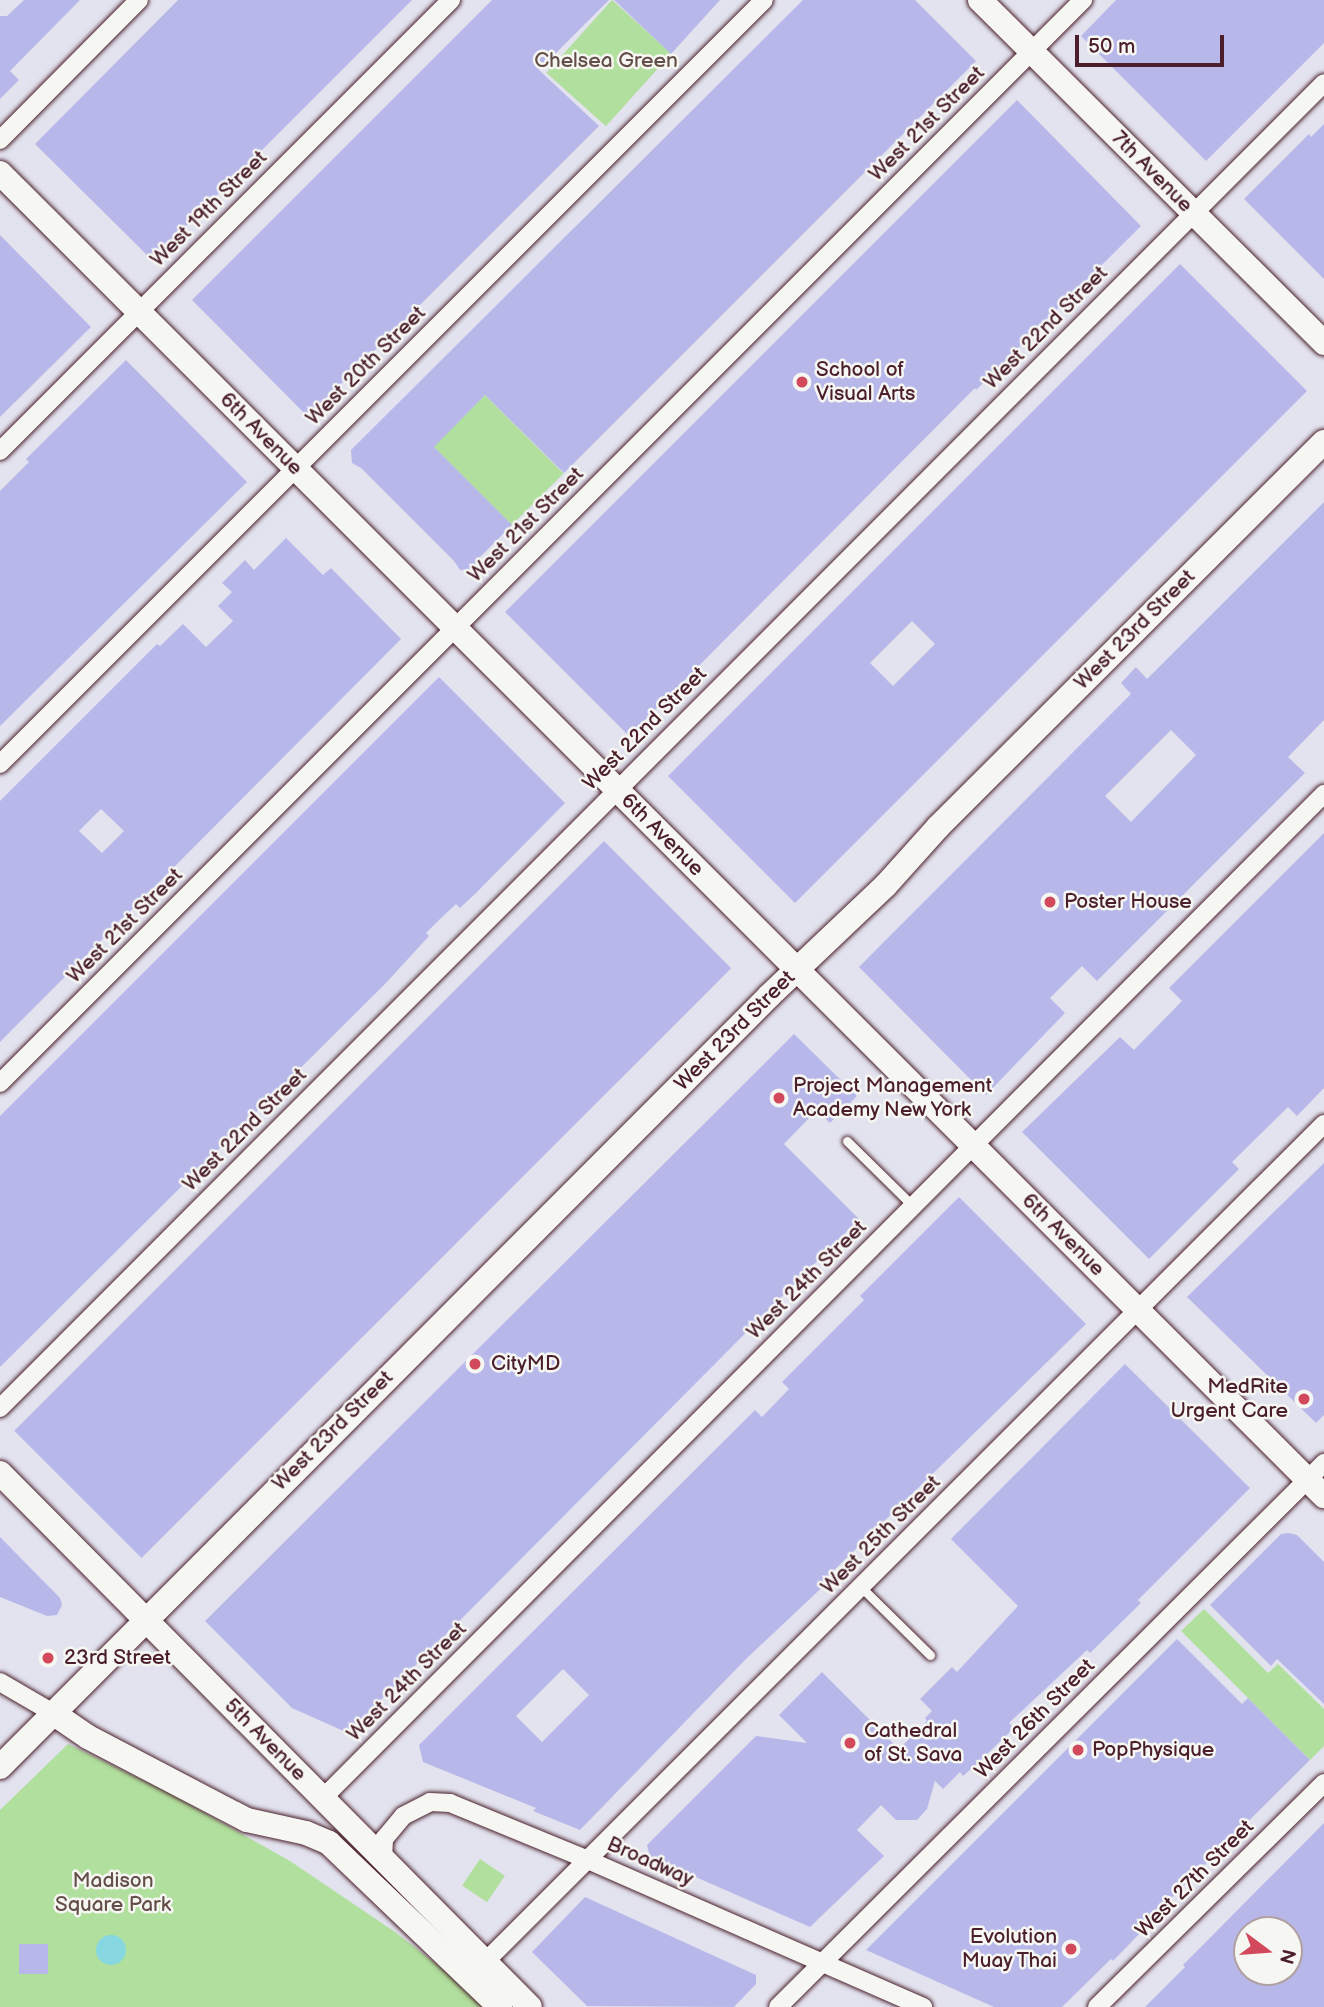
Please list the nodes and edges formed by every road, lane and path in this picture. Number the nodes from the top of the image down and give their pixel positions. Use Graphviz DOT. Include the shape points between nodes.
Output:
graph roads {
  1 [pos="139,0"];
  2 [pos="451,0"];
  3 [pos="764,0"];
  4 [pos="980,0"];
  5 [pos="1083,0"];
  6 [pos="1032,52"];
  7 [pos="1324,83"];
  8 [pos="0,140"];
  9 [pos="0,173"];
  10 [pos="1194,213"];
  11 [pos="138,312"];
  12 [pos="1324,343"];
  13 [pos="1324,442"];
  14 [pos="0,451"];
  15 [pos="296,468"];
  16 [pos="456,628"];
  17 [pos="0,764"];
  18 [pos="617,789"];
  19 [pos="1324,794"];
  20 [pos="797,970"];
  21 [pos="0,1083"];
  22 [pos="1324,1124"];
  23 [pos="847,1141"];
  24 [pos="973,1146"];
  25 [pos="913,1206"];
  26 [pos="1138,1310"];
  27 [pos="0,1408"];
  28 [pos="0,1473"];
  29 [pos="1318,1479"];
  30 [pos="861,1587"];
  31 [pos="145,1619"];
  32 [pos="930,1655"];
  33 [pos="0,1682"];
  34 [pos="53,1713"];
  35 [pos="0,1767"];
  36 [pos="1324,1783"];
  37 [pos="323,1798"];
  38 [pos="383,1859"];
  39 [pos="588,1860"];
  40 [pos="824,1963"];
  41 [pos="478,1970"];
  42 [pos="500,2007"];
  43 [pos="530,2007"];
  44 [pos="778,2007"];
  45 [pos="923,2007"];
  46 [pos="1097,2007"];
  1 -- 8 [label="street"];
  2 -- 11 [label="street, West 19th Street"];
  3 -- 15 [label="street, West 20th Street"];
  4 -- 6 [label="main road, 7th Avenue"];
  5 -- 6 [label="street, West 21st Street"];
  6 -- 10 [label="main road, 7th Avenue"];
  6 -- 16 [label="street, West 21st Street"];
  7 -- 10 [label="street, West 22nd Street"];
  9 -- 11 [label="main road, 6th Avenue"];
  10 -- 12 [label="main road, 7th Avenue"];
  10 -- 18 [label="street, West 22nd Street"];
  11 -- 14 [label="street, West 19th Street"];
  11 -- 15 [label="main road, 6th Avenue"];
  13 -- 20 [label="main road, West 23rd Street"];
  15 -- 16 [label="main road, 6th Avenue"];
  15 -- 17 [label="street, West 20th Street"];
  16 -- 18 [label="main road, 6th Avenue"];
  16 -- 21 [label="street, West 21st Street"];
  18 -- 20 [label="main road, 6th Avenue"];
  18 -- 27 [label="street, West 22nd Street"];
  19 -- 24 [label="street, West 24th Street"];
  20 -- 24 [label="main road, 6th Avenue"];
  20 -- 31 [label="main road, West 23rd Street"];
  22 -- 26 [label="street, West 25th Street"];
  23 -- 25 [label="lane"];
  24 -- 25 [label="street, West 24th Street"];
  24 -- 26 [label="main road, 6th Avenue"];
  25 -- 37 [label="street, West 24th Street"];
  26 -- 29 [label="main road, 6th Avenue"];
  26 -- 30 [label="street, West 25th Street"];
  28 -- 31 [label="main road, 5th Avenue"];
  29 -- 40 [label="street, West 26th Street"];
  30 -- 32 [label="lane"];
  30 -- 39 [label="street, West 25th Street"];
  31 -- 34 [label="main road, West 23rd Street"];
  31 -- 37 [label="main road, 5th Avenue"];
  33 -- 34 [label="street"];
  34 -- 35 [label="main road, West 23rd Street"];
  34 -- 41 [label="main road" via="110,1749 247,1820 329,1843"];
  36 -- 46 [label="street, West 27th Street"];
  37 -- 38 [label="main road, 5th Avenue"];
  38 -- 39 [label="street, Broadway" via="384,1839 397,1822 415,1807 437,1801 457,1805"];
  38 -- 41 [label="main road, 5th Avenue"];
  39 -- 40 [label="street, Broadway"];
  39 -- 41 [label="street, West 25th Street"];
  40 -- 44 [label="street, West 26th Street"];
  40 -- 45 [label="street, Broadway"];
  41 -- 42 [label="main road"];
  41 -- 43 [label="main road, 5th Avenue"];
}
